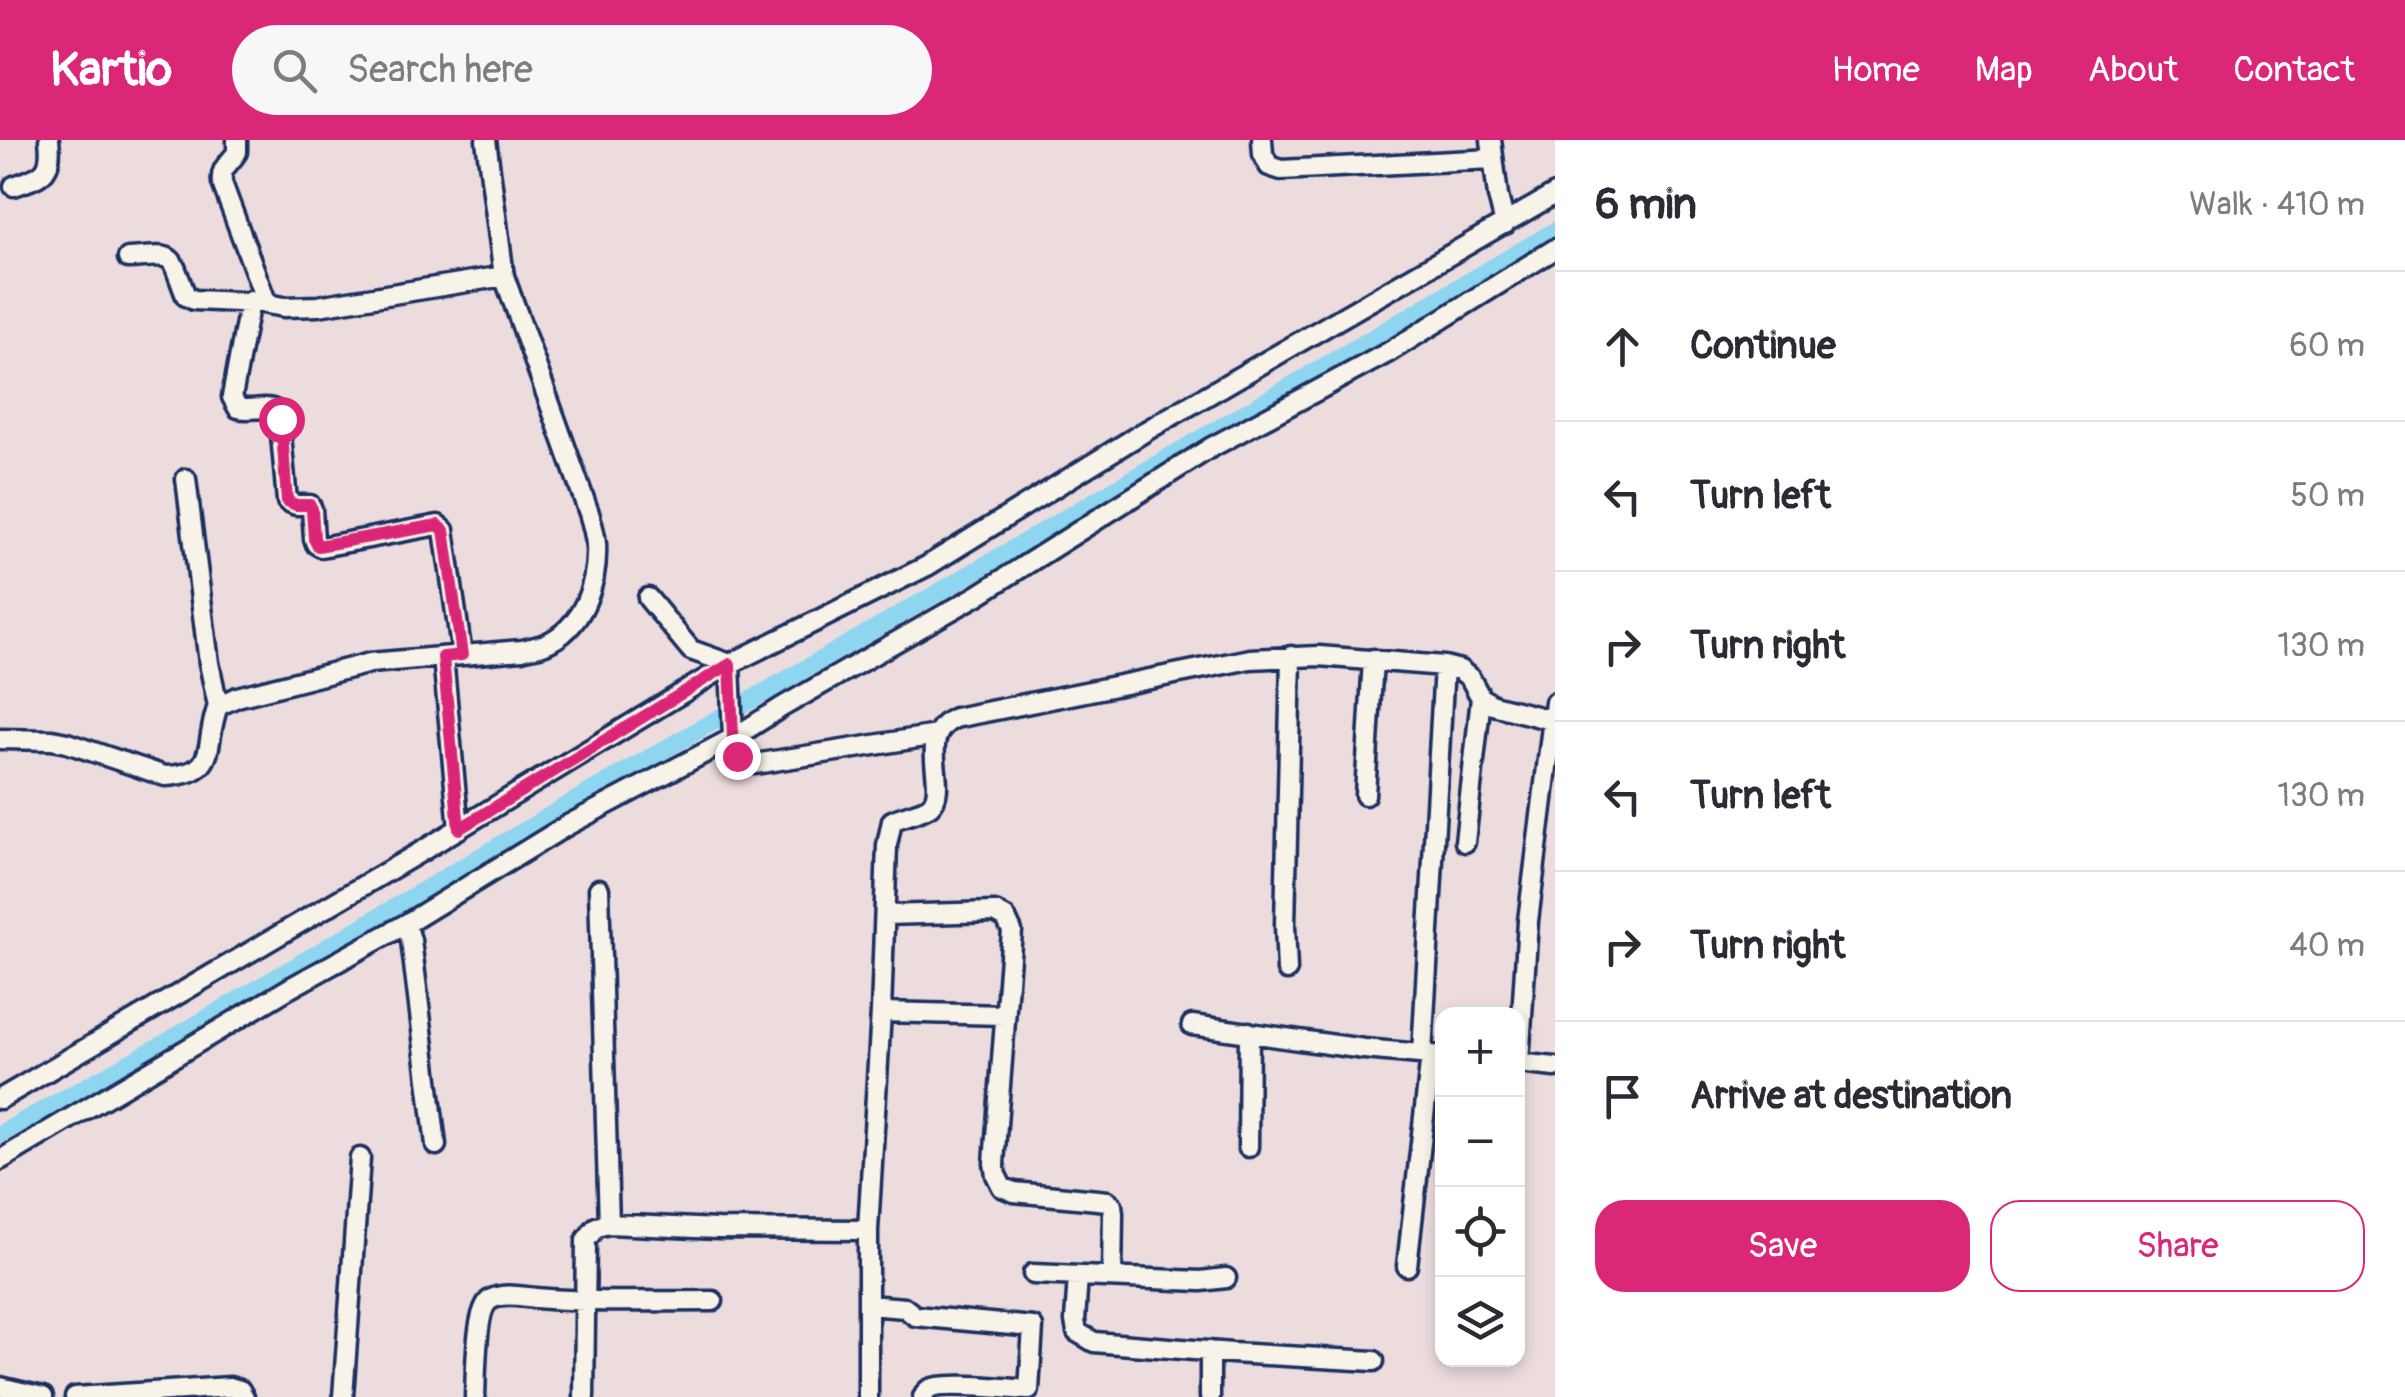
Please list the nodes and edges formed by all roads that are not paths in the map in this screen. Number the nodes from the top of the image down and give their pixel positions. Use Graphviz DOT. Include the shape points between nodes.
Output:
graph roads {
  1 [pos="49,140"];
  2 [pos="237,140"];
  3 [pos="486,140"];
  4 [pos="1262,140"];
  5 [pos="1491,149"];
  6 [pos="14,186"];
  7 [pos="1555,194"];
  8 [pos="1505,224"];
  9 [pos="1555,249"];
  10 [pos="128,258"];
  11 [pos="504,276"];
  12 [pos="258,302"];
  13 [pos="186,479"];
  14 [pos="648,598"];
  15 [pos="453,656"];
  16 [pos="1290,656"];
  17 [pos="1373,659"];
  18 [pos="1444,666"];
  19 [pos="730,670"];
  20 [pos="1482,698"];
  21 [pos="218,706"];
  22 [pos="1554,714"];
  23 [pos="733,730"];
  24 [pos="938,735"];
  25 [pos="0,739"];
  26 [pos="1365,795"];
  27 [pos="459,829"];
  28 [pos="1465,842"];
  29 [pos="598,888"];
  30 [pos="885,915"];
  31 [pos="406,924"];
  32 [pos="1287,970"];
  33 [pos="1522,1007"];
  34 [pos="881,1012"];
  35 [pos="1005,1015"];
  36 [pos="1192,1025"];
  37 [pos="1249,1032"];
  38 [pos="1432,1055"];
  39 [pos="1525,1064"];
  40 [pos="1555,1067"];
  41 [pos="0,1100"];
  42 [pos="436,1145"];
  43 [pos="1248,1147"];
  44 [pos="360,1158"];
  45 [pos="0,1160"];
  46 [pos="609,1224"];
  47 [pos="868,1230"];
  48 [pos="1407,1266"];
  49 [pos="1034,1274"];
  50 [pos="1078,1276"];
  51 [pos="1112,1277"];
  52 [pos="1226,1278"];
  53 [pos="713,1301"];
  54 [pos="585,1302"];
  55 [pos="868,1305"];
  56 [pos="1210,1352"];
  57 [pos="1374,1361"];
  58 [pos="0,1387"];
  59 [pos="1029,1393"];
  60 [pos="157,1394"];
  61 [pos="43,1397"];
  62 [pos="75,1397"];
  63 [pos="244,1397"];
  64 [pos="343,1397"];
  65 [pos="474,1397"];
  66 [pos="584,1397"];
  67 [pos="868,1397"];
  68 [pos="923,1397"];
  69 [pos="1210,1397"];
  1 -- 6 [label="street" via="50,165 42,176"];
  2 -- 12 [label="street" via="237,152 220,174"];
  3 -- 11 [label="street"];
  4 -- 5 [label="street" via="1270,166 1281,170"];
  5 -- 8 [label="street"];
  7 -- 8 [label="street"];
  8 -- 19 [label="street" via="927,566"];
  9 -- 23 [label="street" via="1389,352 1210,448 978,595"];
  10 -- 12 [label="street" via="166,256 194,300"];
  11 -- 12 [label="street" via="300,308"];
  11 -- 15 [label="street" via="590,513 594,577 572,625 546,644"];
  12 -- 15 [label="street" via="232,397 238,408 279,413 287,501 310,505 321,546 438,525 444,530"];
  13 -- 21 [label="street"];
  14 -- 19 [label="street" via="691,650"];
  15 -- 21 [label="street" via="370,664"];
  15 -- 27 [label="street"];
  16 -- 17 [label="street"];
  16 -- 24 [label="street" via="956,718"];
  16 -- 32 [label="street"];
  17 -- 18 [label="street"];
  17 -- 26 [label="street"];
  18 -- 20 [label="street" via="1470,678"];
  18 -- 38 [label="street"];
  19 -- 23 [label="street"];
  19 -- 27 [label="street"];
  20 -- 22 [label="street"];
  20 -- 28 [label="street"];
  21 -- 25 [label="street" via="201,767 184,776 52,740"];
  22 -- 33 [label="street"];
  23 -- 24 [label="street" via="740,762 754,764"];
  23 -- 31 [label="street"];
  24 -- 30 [label="street" via="934,798 929,807 892,821"];
  27 -- 41 [label="street"];
  29 -- 46 [label="street"];
  30 -- 34 [label="street"];
  30 -- 35 [label="street" via="994,912 1006,918 1012,931"];
  31 -- 42 [label="street"];
  31 -- 45 [label="street"];
  34 -- 35 [label="street"];
  34 -- 47 [label="street"];
  35 -- 51 [label="street" via="996,1175 1014,1192 1108,1201"];
  36 -- 37 [label="street"];
  37 -- 38 [label="street"];
  37 -- 43 [label="street"];
  38 -- 48 [label="street"];
  39 -- 40 [label="street"];
  44 -- 64 [label="street"];
  46 -- 47 [label="street"];
  46 -- 54 [label="street" via="586,1240"];
  47 -- 55 [label="street"];
  49 -- 50 [label="street"];
  50 -- 51 [label="street"];
  50 -- 56 [label="street" via="1075,1320 1083,1337"];
  51 -- 52 [label="street"];
  53 -- 54 [label="street"];
  54 -- 65 [label="street" via="490,1300 480,1323"];
  54 -- 66 [label="street"];
  55 -- 59 [label="street" via="1033,1328"];
  55 -- 67 [label="street"];
  56 -- 57 [label="street"];
  56 -- 69 [label="street"];
  58 -- 61 [label="street"];
  59 -- 68 [label="street" via="960,1386 934,1387"];
  60 -- 62 [label="street"];
  60 -- 63 [label="street" via="230,1386"];
}
